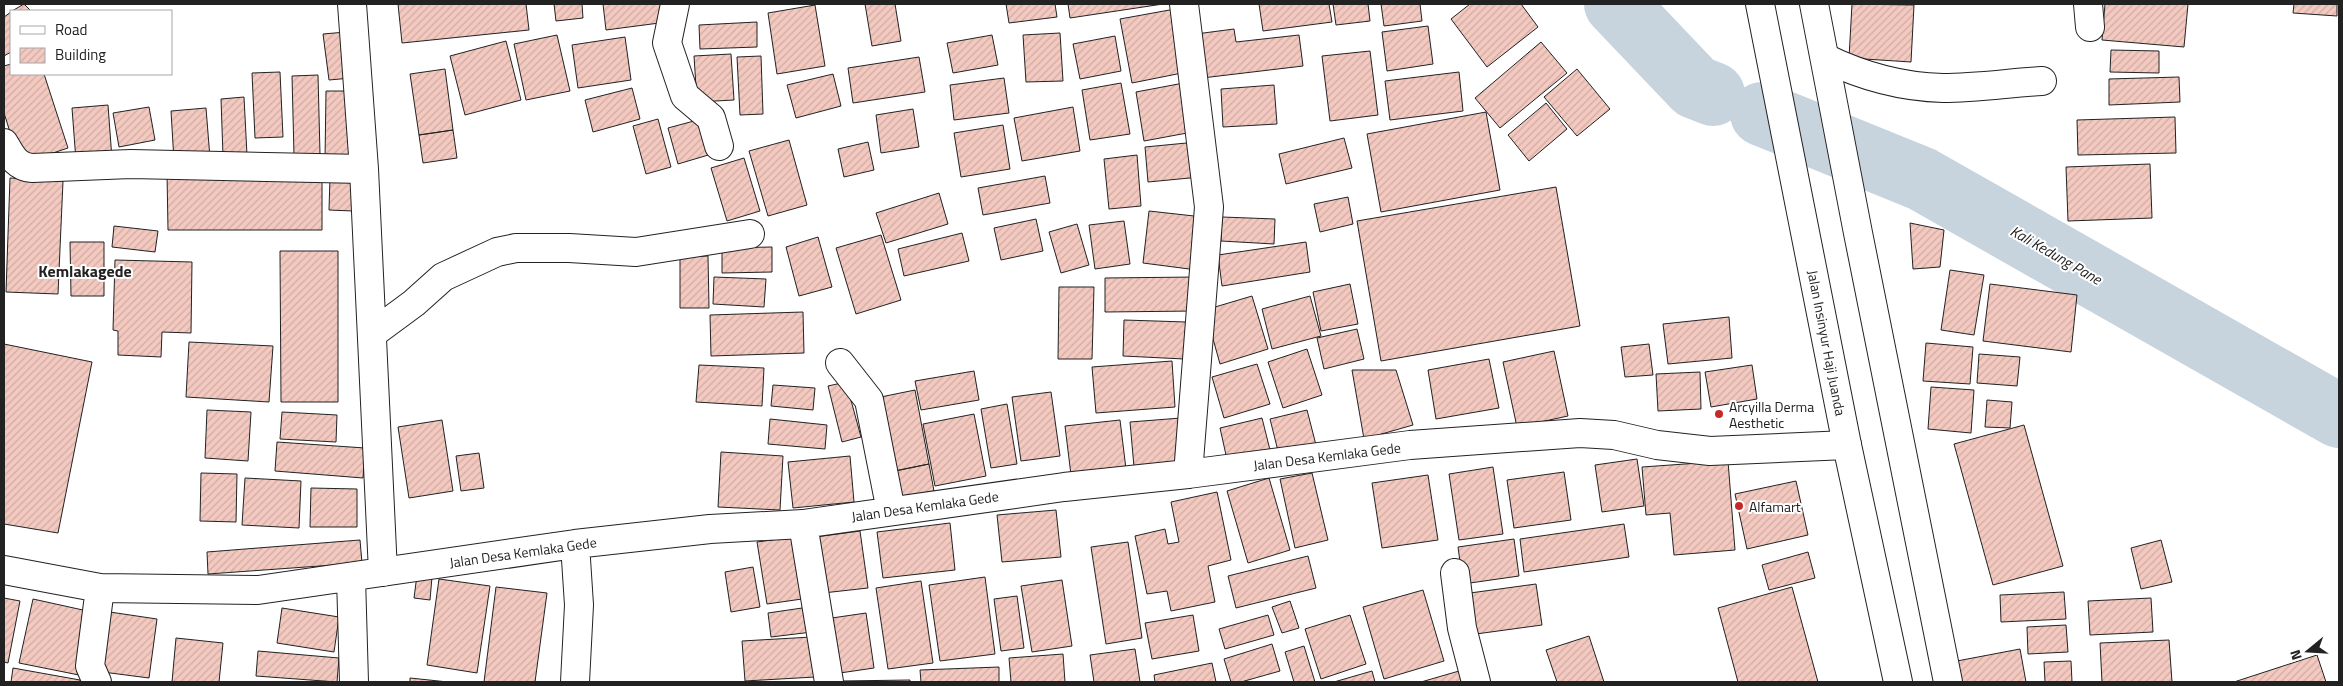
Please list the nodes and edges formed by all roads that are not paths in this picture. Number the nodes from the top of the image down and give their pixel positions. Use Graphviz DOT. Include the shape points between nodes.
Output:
graph roads {
  1 [pos="352,4"];
  2 [pos="675,4"];
  3 [pos="1184,4"];
  4 [pos="1760,4"];
  5 [pos="1814,4"];
  6 [pos="1827,71"];
  7 [pos="2042,81"];
  8 [pos="4,143"];
  9 [pos="719,146"];
  10 [pos="364,169"];
  11 [pos="750,234"];
  12 [pos="372,334"];
  13 [pos="840,363"];
  14 [pos="1847,445"];
  15 [pos="1188,474"];
  16 [pos="891,511"];
  17 [pos="803,524"];
  18 [pos="575,544"];
  19 [pos="4,570"];
  20 [pos="383,572"];
  21 [pos="1455,573"];
  22 [pos="351,577"];
  23 [pos="100,588"];
  24 [pos="97,682"];
  25 [pos="354,682"];
  26 [pos="575,682"];
  27 [pos="829,682"];
  28 [pos="1476,682"];
  29 [pos="1896,682"];
  30 [pos="1948,682"];
  1 -- 10 [label="main road"];
  2 -- 9 [label="main road" via="667,43 685,96 711,118"];
  3 -- 15 [label="main road" via="1209,207"];
  4 -- 14 [label="main road, Jalan Insinyur Haji Juanda"];
  5 -- 6 [label="main road"];
  6 -- 7 [label="main road" via="1853,71 1897,83 1943,88"];
  6 -- 30 [label="main road"];
  8 -- 10 [label="main road" via="17,163 32,168 130,164"];
  10 -- 12 [label="main road"];
  11 -- 12 [label="main road" via="636,252 569,248 516,248 497,252 443,277 414,304"];
  12 -- 20 [label="main road"];
  13 -- 16 [label="main road" via="869,400"];
  14 -- 15 [label="main road, Jalan Desa Kemlaka Gede" via="1710,451 1580,433 1410,445"];
  14 -- 29 [label="main road, Jalan Insinyur Haji Juanda"];
  15 -- 16 [label="main road, Jalan Desa Kemlaka Gede"];
  16 -- 17 [label="main road, Jalan Desa Kemlaka Gede"];
  17 -- 18 [label="main road, Jalan Desa Kemlaka Gede" via="710,529"];
  17 -- 27 [label="main road"];
  18 -- 20 [label="main road, Jalan Desa Kemlaka Gede"];
  18 -- 26 [label="main road" via="579,605"];
  19 -- 23 [label="main road, Jalan Desa Kemlaka Gede"];
  20 -- 22 [label="main road, Jalan Desa Kemlaka Gede"];
  21 -- 28 [label="main road" via="1464,638"];
  22 -- 23 [label="main road, Jalan Desa Kemlaka Gede" via="258,590"];
  22 -- 25 [label="main road"];
  23 -- 24 [label="main road" via="90,666"];
}
